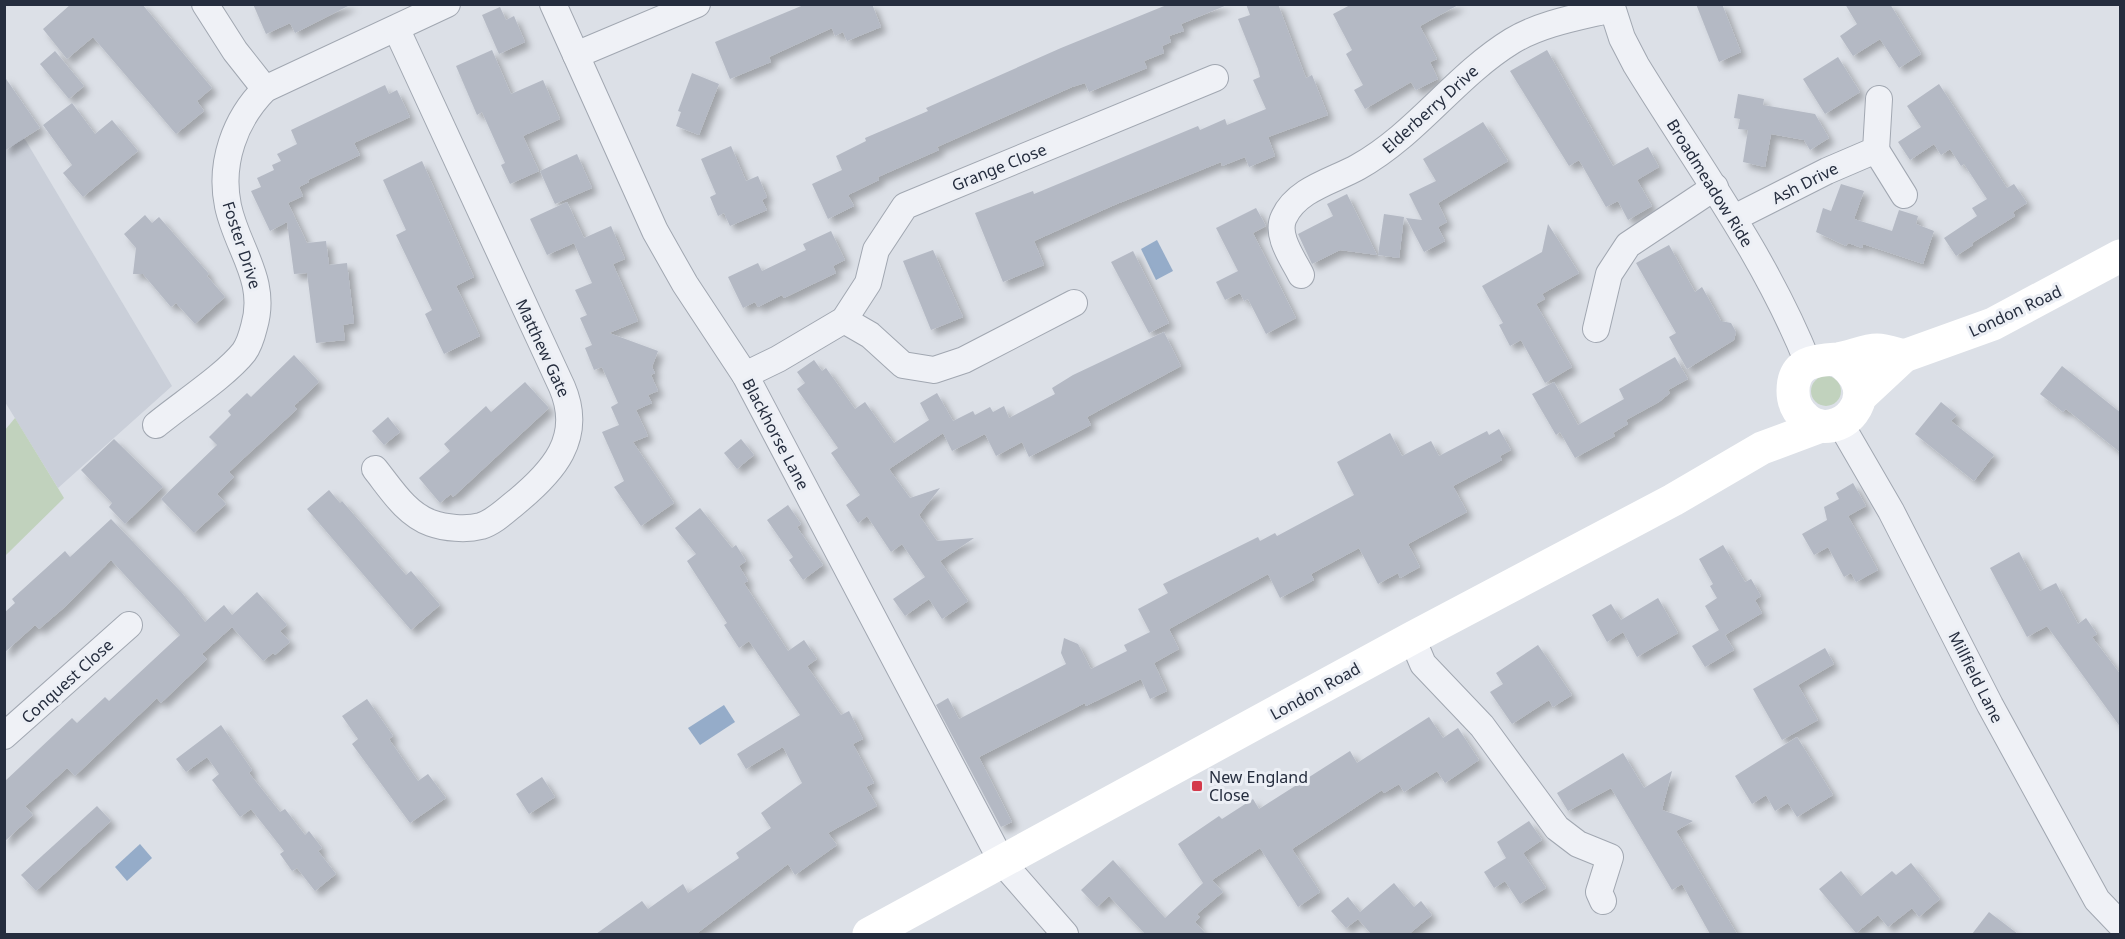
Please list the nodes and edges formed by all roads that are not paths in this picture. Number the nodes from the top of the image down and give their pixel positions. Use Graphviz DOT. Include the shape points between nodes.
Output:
graph roads {
  1 [pos="205,4"];
  2 [pos="447,4"];
  3 [pos="553,4"];
  4 [pos="697,4"];
  5 [pos="1611,7"];
  6 [pos="397,30"];
  7 [pos="576,55"];
  8 [pos="1215,78"];
  9 [pos="265,89"];
  10 [pos="1879,99"];
  11 [pos="1876,150"];
  12 [pos="1715,187"];
  13 [pos="1904,195"];
  14 [pos="1734,218"];
  15 [pos="2121,256"];
  16 [pos="1301,275"];
  17 [pos="1074,303"];
  18 [pos="844,320"];
  19 [pos="1596,329"];
  20 [pos="1904,356"];
  21 [pos="1822,361"];
  22 [pos="745,375"];
  23 [pos="1860,397"];
  24 [pos="1792,399"];
  25 [pos="1831,424"];
  26 [pos="156,425"];
  27 [pos="1762,448"];
  28 [pos="375,469"];
  29 [pos="129,625"];
  30 [pos="1412,638"];
  31 [pos="4,736"];
  32 [pos="1002,862"];
  33 [pos="1602,902"];
  34 [pos="2121,924"];
  35 [pos="869,934"];
  36 [pos="1065,934"];
  1 -- 9 [label="street"];
  2 -- 6 [label="street, Foster Drive"];
  3 -- 7 [label="street, Blackhorse Lane"];
  4 -- 7 [label="street"];
  5 -- 12 [label="street, Broadmeadow Ride" via="1636,65"];
  5 -- 16 [label="street, Elderberry Drive" via="1515,39 1488,57 1381,153 1300,196 1287,210 1281,226"];
  6 -- 9 [label="street, Foster Drive"];
  6 -- 28 [label="street, Matthew Gate" via="562,387 570,415 565,443 550,472 497,518 481,526 447,527 429,522 403,505"];
  7 -- 22 [label="street, Blackhorse Lane" via="655,231"];
  8 -- 18 [label="street, Grange Close" via="905,206 876,250 868,283"];
  9 -- 26 [label="street, Foster Drive" via="237,129 226,171 228,207 258,285 258,317 252,336 230,365"];
  10 -- 11 [label="street"];
  11 -- 13 [label="street"];
  11 -- 14 [label="street, Ash Drive"];
  12 -- 14 [label="street, Broadmeadow Ride"];
  12 -- 19 [label="street" via="1629,245 1609,274"];
  14 -- 21 [label="street, Broadmeadow Ride" via="1770,283"];
  15 -- 20 [label="main road, London Road" via="1994,324"];
  17 -- 18 [label="street" via="964,360 934,369 903,365 870,335"];
  18 -- 22 [label="street, Grange Close"];
  20 -- 21 [label="main road" via="1877,350"];
  20 -- 23 [label="main road, London Road"];
  21 -- 23 [label="main road" via="1851,368"];
  21 -- 24 [label="main road" via="1799,371 1792,385"];
  22 -- 32 [label="street, Blackhorse Lane"];
  23 -- 25 [label="main road, London Road" via="1855,411"];
  24 -- 25 [label="main road" via="1798,412 1810,422"];
  24 -- 27 [label="main road" via="1770,426"];
  25 -- 27 [label="main road, London Road"];
  25 -- 34 [label="street, Millfield Lane" via="1891,511 1990,705 2097,900"];
  27 -- 30 [label="main road, London Road" via="1673,500"];
  29 -- 31 [label="street, Conquest Close"];
  30 -- 32 [label="main road, London Road"];
  30 -- 33 [label="street" via="1424,664 1482,726 1557,828 1578,844 1610,856 1599,892"];
  32 -- 35 [label="main road, London Road"];
  32 -- 36 [label="street, Blackhorse Lane"];
}
